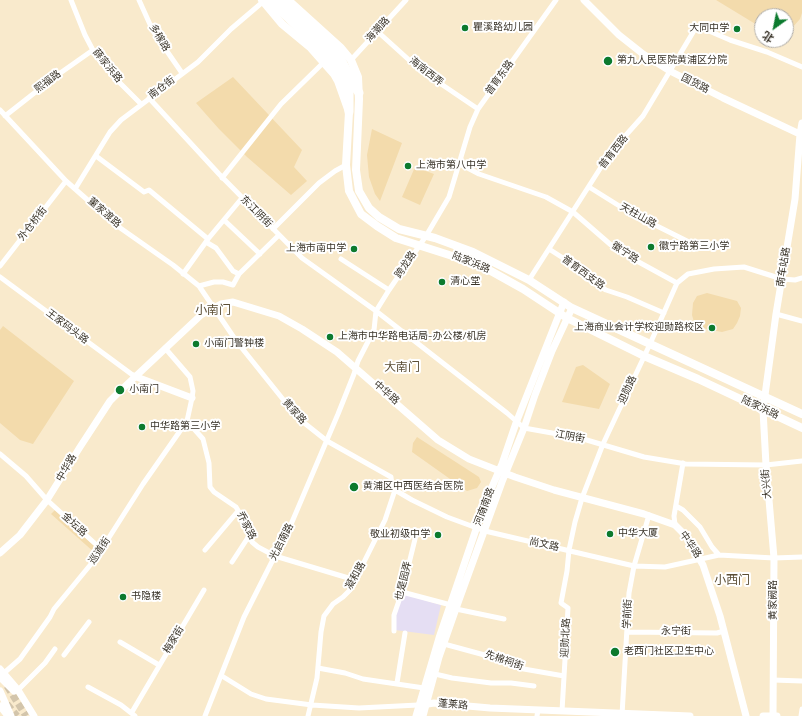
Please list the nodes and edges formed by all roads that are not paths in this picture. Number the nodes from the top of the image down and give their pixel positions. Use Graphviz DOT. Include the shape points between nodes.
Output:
graph roads {
  1 [pos="71,0"];
  2 [pos="139,0"];
  3 [pos="265,0"];
  4 [pos="279,0"];
  5 [pos="288,0"];
  6 [pos="406,0"];
  7 [pos="556,0"];
  8 [pos="584,0"];
  9 [pos="377,32"];
  10 [pos="93,50"];
  11 [pos="342,60"];
  12 [pos="324,62"];
  13 [pos="802,67"];
  14 [pos="670,71"];
  15 [pos="182,73"];
  16 [pos="359,93"];
  17 [pos="149,98"];
  18 [pos="140,104"];
  19 [pos="0,110"];
  20 [pos="478,110"];
  21 [pos="348,112"];
  22 [pos="5,116"];
  23 [pos="802,123"];
  24 [pos="801,134"];
  25 [pos="96,156"];
  26 [pos="460,164"];
  27 [pos="346,165"];
  28 [pos="222,178"];
  29 [pos="66,181"];
  30 [pos="589,187"];
  31 [pos="75,188"];
  32 [pos="242,198"];
  33 [pos="572,212"];
  34 [pos="224,220"];
  35 [pos="273,229"];
  36 [pos="279,235"];
  37 [pos="426,236"];
  38 [pos="207,240"];
  39 [pos="689,242"];
  40 [pos="418,246"];
  41 [pos="549,248"];
  42 [pos="260,254"];
  43 [pos="341,259"];
  44 [pos="0,266"];
  45 [pos="183,274"];
  46 [pos="239,274"];
  47 [pos="0,277"];
  48 [pos="802,278"];
  49 [pos="782,279"];
  50 [pos="529,280"];
  51 [pos="677,283"];
  52 [pos="199,286"];
  53 [pos="389,290"];
  54 [pos="564,302"];
  55 [pos="213,308"];
  56 [pos="572,308"];
  57 [pos="376,311"];
  58 [pos="559,313"];
  59 [pos="664,313"];
  60 [pos="776,314"];
  61 [pos="567,318"];
  62 [pos="802,321"];
  63 [pos="650,344"];
  64 [pos="165,348"];
  65 [pos="644,356"];
  66 [pos="356,368"];
  67 [pos="134,376"];
  68 [pos="764,396"];
  69 [pos="192,398"];
  70 [pos="764,410"];
  71 [pos="802,414"];
  72 [pos="187,421"];
  73 [pos="516,423"];
  74 [pos="524,428"];
  75 [pos="802,428"];
  76 [pos="327,441"];
  77 [pos="603,444"];
  78 [pos="0,454"];
  79 [pos="802,461"];
  80 [pos="682,463"];
  81 [pos="766,465"];
  82 [pos="502,472"];
  83 [pos="395,490"];
  84 [pos="582,498"];
  85 [pos="47,500"];
  86 [pos="676,506"];
  87 [pos="238,511"];
  88 [pos="649,515"];
  89 [pos="675,526"];
  90 [pos="477,528"];
  91 [pos="485,531"];
  92 [pos="417,532"];
  93 [pos="249,536"];
  94 [pos="101,550"];
  95 [pos="205,550"];
  96 [pos="569,550"];
  97 [pos="0,553"];
  98 [pos="719,555"];
  99 [pos="275,556"];
  100 [pos="802,557"];
  101 [pos="774,558"];
  102 [pos="700,559"];
  103 [pos="232,562"];
  104 [pos="634,566"];
  105 [pos="355,580"];
  106 [pos="204,590"];
  107 [pos="402,592"];
  108 [pos="453,607"];
  109 [pos="504,619"];
  110 [pos="89,622"];
  111 [pos="394,631"];
  112 [pos="724,631"];
  113 [pos="405,632"];
  114 [pos="627,632"];
  115 [pos="120,642"];
  116 [pos="444,644"];
  117 [pos="55,649"];
  118 [pos="64,655"];
  119 [pos="159,665"];
  120 [pos="318,668"];
  121 [pos="1,673"];
  122 [pos="435,674"];
  123 [pos="222,676"];
  124 [pos="564,676"];
  125 [pos="773,680"];
  126 [pos="802,681"];
  127 [pos="397,683"];
  128 [pos="88,686"];
  129 [pos="534,686"];
  130 [pos="424,688"];
  131 [pos="0,691"];
  132 [pos="19,693"];
  133 [pos="422,705"];
  134 [pos="312,706"];
  135 [pos="0,707"];
  136 [pos="802,709"];
  137 [pos="562,711"];
  138 [pos="538,713"];
  139 [pos="134,714"];
  140 [pos="622,715"];
  141 [pos="8,716"];
  142 [pos="11,716"];
  143 [pos="34,716"];
  144 [pos="206,716"];
  145 [pos="308,716"];
  146 [pos="416,716"];
  147 [pos="423,716"];
  148 [pos="690,716"];
  149 [pos="746,716"];
  150 [pos="763,716"];
  151 [pos="773,716"];
  152 [pos="777,716"];
  153 [pos="801,716"];
  1 -- 10 [label="street, 薛家浜路"];
  2 -- 15 [label="street, 多稼路" via="153,31"];
  3 -- 11 [label="highway"];
  3 -- 12 [label="main road, 陆家浜路" via="282,24"];
  3 -- 15 [label="street, 南仓街" via="198,62"];
  4 -- 11 [label="highway"];
  5 -- 11 [label="main road" via="341,48"];
  6 -- 9 [label="street, 海潮路"];
  7 -- 20 [label="street, 普育东路"];
  8 -- 14 [label="street, 国货路" via="619,35"];
  9 -- 11 [label="street, 海潮路"];
  9 -- 20 [label="street, 海南西弄" via="419,68"];
  10 -- 18 [label="street, 薛家浜路" via="112,76"];
  10 -- 22 [label="street, 熙福路"];
  11 -- 16 [label="highway"];
  11 -- 21 [label="highway" via="349,92"];
  12 -- 21 [label="main road, 陆家浜路" via="338,81"];
  12 -- 28 [label="street" via="281,104"];
  13 -- 14 [label="street, 普育西路" via="702,28 694,29"];
  14 -- 24 [label="street, 国货路"];
  14 -- 30 [label="street, 普育西路" via="643,116 618,144"];
  15 -- 17 [label="street, 南仓街"];
  16 -- 37 [label="main road, 陆家浜路" via="356,170 360,191 369,208 379,217 399,229"];
  17 -- 18 [label="street, 南仓街"];
  17 -- 28 [label="street, 东江阴街"];
  18 -- 25 [label="street, 南仓街" via="110,132"];
  19 -- 22 [label="street, 董家渡路"];
  20 -- 26 [label="street, 普育东路" via="470,127"];
  21 -- 27 [label="main road, 陆家浜路"];
  22 -- 29 [label="street, 董家渡路"];
  23 -- 24 [label="street, 南车站路"];
  24 -- 49 [label="street, 南车站路" via="795,199"];
  25 -- 31 [label="street, 南仓街"];
  25 -- 38 [label="street" via="144,192 149,190"];
  26 -- 33 [label="street, 徽宁路" via="479,174 546,197"];
  26 -- 37 [label="street, 跨龙路" via="449,197"];
  27 -- 35 [label="street" via="319,184"];
  27 -- 40 [label="main road, 陆家浜路" via="350,191 361,214 396,238"];
  28 -- 32 [label="street, 东江阴街"];
  29 -- 31 [label="street, 董家渡路"];
  29 -- 44 [label="street, 外仓桥街"];
  30 -- 33 [label="street, 普育西路"];
  30 -- 39 [label="street, 天柱山路" via="629,212"];
  31 -- 45 [label="street, 董家渡路" via="116,225"];
  32 -- 34 [label="street"];
  32 -- 35 [label="street, 东江阴街"];
  33 -- 41 [label="street, 普育西路"];
  33 -- 51 [label="street, 徽宁路" via="612,245"];
  34 -- 38 [label="street"];
  34 -- 42 [label="street"];
  35 -- 36 [label="street, 东江阴街"];
  36 -- 42 [label="street"];
  36 -- 57 [label="street, 东江阴街" via="302,258"];
  37 -- 40 [label="street, 跨龙路"];
  37 -- 50 [label="main road, 陆家浜路" via="473,252"];
  38 -- 45 [label="street"];
  38 -- 46 [label="street" via="233,271"];
  40 -- 53 [label="street, 跨龙路"];
  40 -- 58 [label="main road, 陆家浜路" via="489,270"];
  41 -- 50 [label="street, 普育西路"];
  41 -- 59 [label="street, 普育西支路" via="594,278 599,286 606,290"];
  42 -- 46 [label="street"];
  43 -- 53 [label="street"];
  45 -- 52 [label="street, 董家渡路"];
  46 -- 52 [label="street" via="233,285 214,282"];
  47 -- 67 [label="street, 王家码头路"];
  48 -- 49 [label="street"];
  49 -- 51 [label="street" via="744,267 688,274"];
  49 -- 60 [label="street, 南车站路"];
  50 -- 54 [label="main road, 陆家浜路"];
  51 -- 59 [label="street, 迎勋路"];
  52 -- 55 [label="street, 董家渡路"];
  53 -- 57 [label="street, 跨龙路"];
  54 -- 56 [label="main road, 陆家浜路"];
  54 -- 58 [label="street, 河南南路"];
  55 -- 64 [label="street, 中华路" via="201,315"];
  55 -- 66 [label="street, 中华路" via="233,302 279,316 337,352"];
  55 -- 76 [label="street, 黄家路" via="298,418"];
  56 -- 61 [label="street, 河南南路"];
  56 -- 63 [label="main road, 陆家浜路"];
  57 -- 66 [label="street, 跨龙路" via="374,330"];
  57 -- 73 [label="street, 江阴街" via="507,413"];
  58 -- 61 [label="main road, 陆家浜路"];
  58 -- 73 [label="street, 河南南路"];
  59 -- 63 [label="street, 迎勋路"];
  60 -- 62 [label="street"];
  60 -- 68 [label="street, 南车站路"];
  61 -- 65 [label="main road, 陆家浜路"];
  61 -- 74 [label="street, 河南南路"];
  63 -- 65 [label="street, 迎勋路"];
  63 -- 68 [label="main road, 陆家浜路"];
  64 -- 67 [label="street, 中华路"];
  64 -- 69 [label="street" via="190,377"];
  65 -- 70 [label="main road, 陆家浜路"];
  65 -- 77 [label="street, 迎勋路"];
  66 -- 76 [label="street, 光启南路"];
  66 -- 82 [label="street, 中华路" via="438,440 469,459"];
  67 -- 69 [label="street"];
  67 -- 85 [label="street, 中华路" via="107,406"];
  68 -- 70 [label="street, 南车站路"];
  68 -- 71 [label="main road, 陆家浜路"];
  69 -- 72 [label="street"];
  70 -- 75 [label="main road, 陆家浜路"];
  70 -- 81 [label="street, 大兴街"];
  72 -- 87 [label="street, 乔家路" via="203,439 209,463 210,487"];
  72 -- 94 [label="street, 巡道街"];
  73 -- 74 [label="street, 江阴街"];
  73 -- 82 [label="street, 河南南路"];
  74 -- 77 [label="street, 江阴街"];
  74 -- 82 [label="street, 河南南路"];
  76 -- 83 [label="street, 黄家路" via="391,477 392,488"];
  76 -- 99 [label="street, 光启南路"];
  77 -- 80 [label="street, 江阴街" via="644,456"];
  77 -- 84 [label="street, 迎勋路"];
  78 -- 85 [label="street, 金坛路" via="26,476"];
  79 -- 81 [label="street, 江阴街"];
  80 -- 81 [label="street, 江阴街"];
  80 -- 86 [label="street"];
  81 -- 101 [label="street, 大兴街"];
  82 -- 84 [label="street, 中华路"];
  82 -- 90 [label="street, 河南南路" via="485,503"];
  82 -- 91 [label="street, 河南南路"];
  83 -- 90 [label="street, 尚文路" via="447,517"];
  83 -- 105 [label="street, 凝和路" via="385,520"];
  84 -- 88 [label="street, 中华路"];
  84 -- 96 [label="street, 迎勋北路"];
  85 -- 94 [label="street, 金坛路"];
  85 -- 97 [label="street, 中华路" via="20,535"];
  86 -- 89 [label="street"];
  86 -- 98 [label="street" via="700,527"];
  87 -- 93 [label="street, 乔家路"];
  87 -- 95 [label="street"];
  88 -- 89 [label="street, 中华路"];
  88 -- 104 [label="street, 学前街"];
  89 -- 102 [label="street, 中华路" via="686,536"];
  90 -- 91 [label="street, 尚文路"];
  90 -- 108 [label="street, 河南南路"];
  91 -- 96 [label="street, 尚文路"];
  91 -- 108 [label="street, 河南南路"];
  92 -- 107 [label="street, 也是园弄"];
  93 -- 99 [label="street, 乔家路" via="258,548"];
  93 -- 103 [label="street"];
  94 -- 121 [label="street, 巡道街" via="54,609 20,659"];
  96 -- 104 [label="street, 尚文路"];
  96 -- 124 [label="street, 迎勋北路" via="561,603 568,608"];
  98 -- 101 [label="street"];
  98 -- 102 [label="street"];
  99 -- 105 [label="street, 乔家路"];
  99 -- 123 [label="street, 光启南路" via="244,617"];
  100 -- 101 [label="street"];
  101 -- 125 [label="street, 黄家阙路"];
  102 -- 104 [label="street, 尚文路" via="665,567"];
  102 -- 112 [label="street, 中华路"];
  104 -- 114 [label="street, 学前街" via="629,593"];
  105 -- 120 [label="street, 凝和路" via="350,590 333,604 324,616"];
  106 -- 119 [label="street, 梅家街"];
  107 -- 108 [label="street"];
  107 -- 111 [label="street, 也是园弄" via="394,615"];
  108 -- 109 [label="street"];
  108 -- 116 [label="street, 河南南路"];
  108 -- 130 [label="street, 河南南路" via="438,638"];
  110 -- 118 [label="street"];
  112 -- 114 [label="street, 永宁街"];
  112 -- 149 [label="street, 中华路"];
  113 -- 127 [label="street"];
  114 -- 140 [label="street, 学前街"];
  115 -- 119 [label="street"];
  116 -- 122 [label="street, 河南南路"];
  116 -- 124 [label="street, 先棉祠街" via="514,663 518,668"];
  117 -- 132 [label="street"];
  119 -- 139 [label="street, 梅家街"];
  120 -- 127 [label="street" via="363,679"];
  120 -- 134 [label="street, 凝和路"];
  121 -- 132 [label="street" via="11,690"];
  122 -- 129 [label="street" via="491,683"];
  122 -- 133 [label="street, 河南南路"];
  123 -- 134 [label="street, 蓬莱路" via="251,694 266,699"];
  123 -- 144 [label="street, 光启南路"];
  124 -- 137 [label="street, 迎勋北路"];
  125 -- 126 [label="street"];
  125 -- 151 [label="street, 黄家阙路"];
  127 -- 130 [label="street"];
  128 -- 139 [label="street"];
  130 -- 133 [label="street, 河南南路"];
  131 -- 142 [label="street"];
  132 -- 143 [label="street"];
  133 -- 134 [label="street, 蓬莱路" via="359,708"];
  133 -- 138 [label="street, 蓬莱路" via="434,703"];
  133 -- 146 [label="street, 河南南路"];
  133 -- 147 [label="street, 河南南路"];
  134 -- 145 [label="street, 凝和路"];
  135 -- 141 [label="street"];
  136 -- 153 [label="street"];
  137 -- 138 [label="street, 蓬莱路"];
  137 -- 140 [label="street, 蓬莱路"];
  140 -- 148 [label="street, 蓬莱路"];
  150 -- 151 [label="street"];
  151 -- 152 [label="street"];
}
